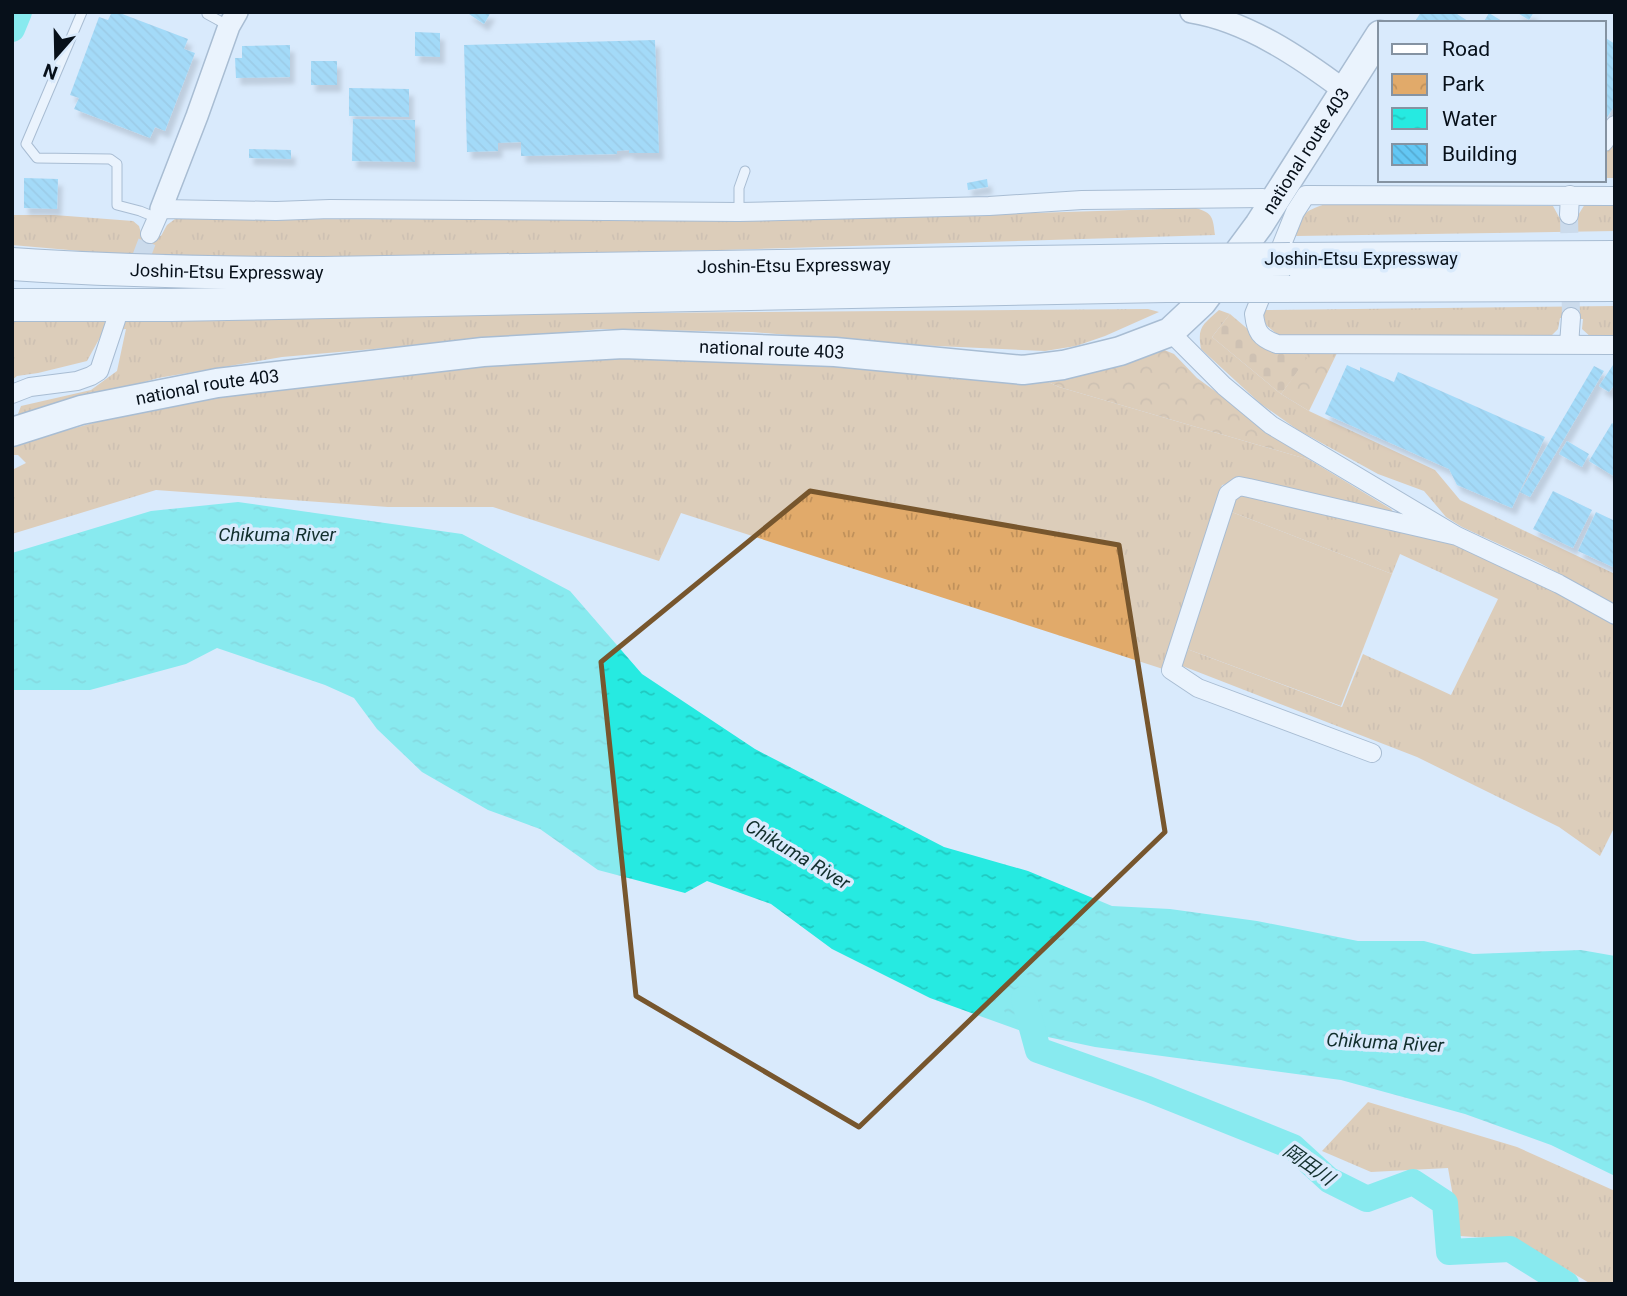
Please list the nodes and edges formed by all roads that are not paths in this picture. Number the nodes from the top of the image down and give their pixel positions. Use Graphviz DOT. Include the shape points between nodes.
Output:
graph roads {
  1 [pos="82,12"];
  2 [pos="1191,12"];
  3 [pos="206,14"];
  4 [pos="233,19"];
  5 [pos="1378,43"];
  6 [pos="1371,69"];
  7 [pos="1345,91"];
  8 [pos="745,171"];
  9 [pos="1540,188"];
  10 [pos="1577,190"];
  11 [pos="1615,196"];
  12 [pos="1263,198"];
  13 [pos="738,212"];
  14 [pos="1569,215"];
  15 [pos="156,220"];
  16 [pos="1615,257"];
  17 [pos="12,264"];
  18 [pos="1575,271"];
  19 [pos="1167,273"];
  20 [pos="1615,286"];
  21 [pos="12,305"];
  22 [pos="1571,317"];
  23 [pos="116,320"];
  24 [pos="1170,332"];
  25 [pos="1569,345"];
  26 [pos="1615,345"];
  27 [pos="12,394"];
  28 [pos="12,432"];
  29 [pos="1457,536"];
  30 [pos="1615,615"];
  31 [pos="1371,753"];
  1 -- 15 [label="lane" via="26,144 37,158 110,159 117,164 117,205"];
  2 -- 7 [label="street" via="1262,37"];
  3 -- 4 [label="lane"];
  4 -- 15 [label="street"];
  5 -- 6 [label="highway, national route 403"];
  6 -- 7 [label="highway, national route 403"];
  7 -- 24 [label="highway, national route 403" via="1246,244 1202,302"];
  8 -- 13 [label="lane"];
  9 -- 10 [label="street"];
  9 -- 25 [label="street" via="1306,195 1254,314 1255,325 1266,340 1277,344"];
  10 -- 11 [label="street"];
  10 -- 14 [label="street"];
  12 -- 13 [label="street"];
  13 -- 15 [label="street" via="330,209"];
  16 -- 18 [label="highway, Joshin-Etsu Expressway"];
  17 -- 19 [label="highway, Joshin-Etsu Expressway" via="323,273"];
  18 -- 19 [label="highway, Joshin-Etsu Expressway, bridge"];
  18 -- 20 [label="highway, Joshin-Etsu Expressway"];
  19 -- 21 [label="highway, Joshin-Etsu Expressway" via="171,305"];
  22 -- 25 [label="street"];
  23 -- 27 [label="street" via="99,370 91,376"];
  24 -- 28 [label="highway, national route 403" via="1120,351 1023,370 835,352 623,344 483,352 218,383 81,410"];
  24 -- 29 [label="street" via="1271,425"];
  25 -- 26 [label="street"];
  29 -- 30 [label="street"];
  29 -- 31 [label="street" via="1239,486 1228,494 1171,670 1198,688"];
}
